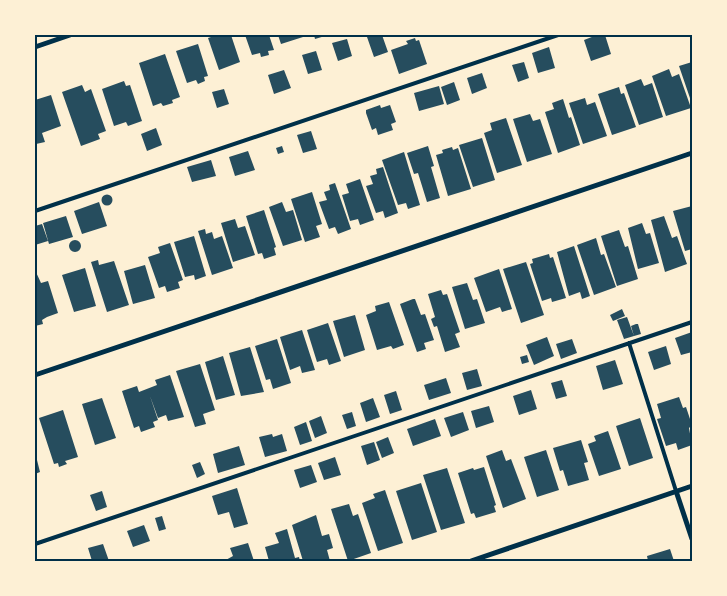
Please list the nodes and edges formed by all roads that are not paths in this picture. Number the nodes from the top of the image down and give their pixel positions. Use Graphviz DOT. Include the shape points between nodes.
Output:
graph roads {
  1 [pos="70,35"];
  2 [pos="558,35"];
  3 [pos="35,47"];
  4 [pos="692,153"];
  5 [pos="35,210"];
  6 [pos="692,322"];
  7 [pos="629,343"];
  8 [pos="35,374"];
  9 [pos="692,486"];
  10 [pos="676,491"];
  11 [pos="692,538"];
  12 [pos="35,544"];
  13 [pos="471,561"];
  1 -- 3 [label="street"];
  2 -- 5 [label="lane"];
  4 -- 8 [label="street"];
  6 -- 7 [label="lane"];
  7 -- 10 [label="lane"];
  7 -- 12 [label="lane"];
  9 -- 10 [label="street"];
  10 -- 11 [label="street"];
  10 -- 13 [label="street"];
}
